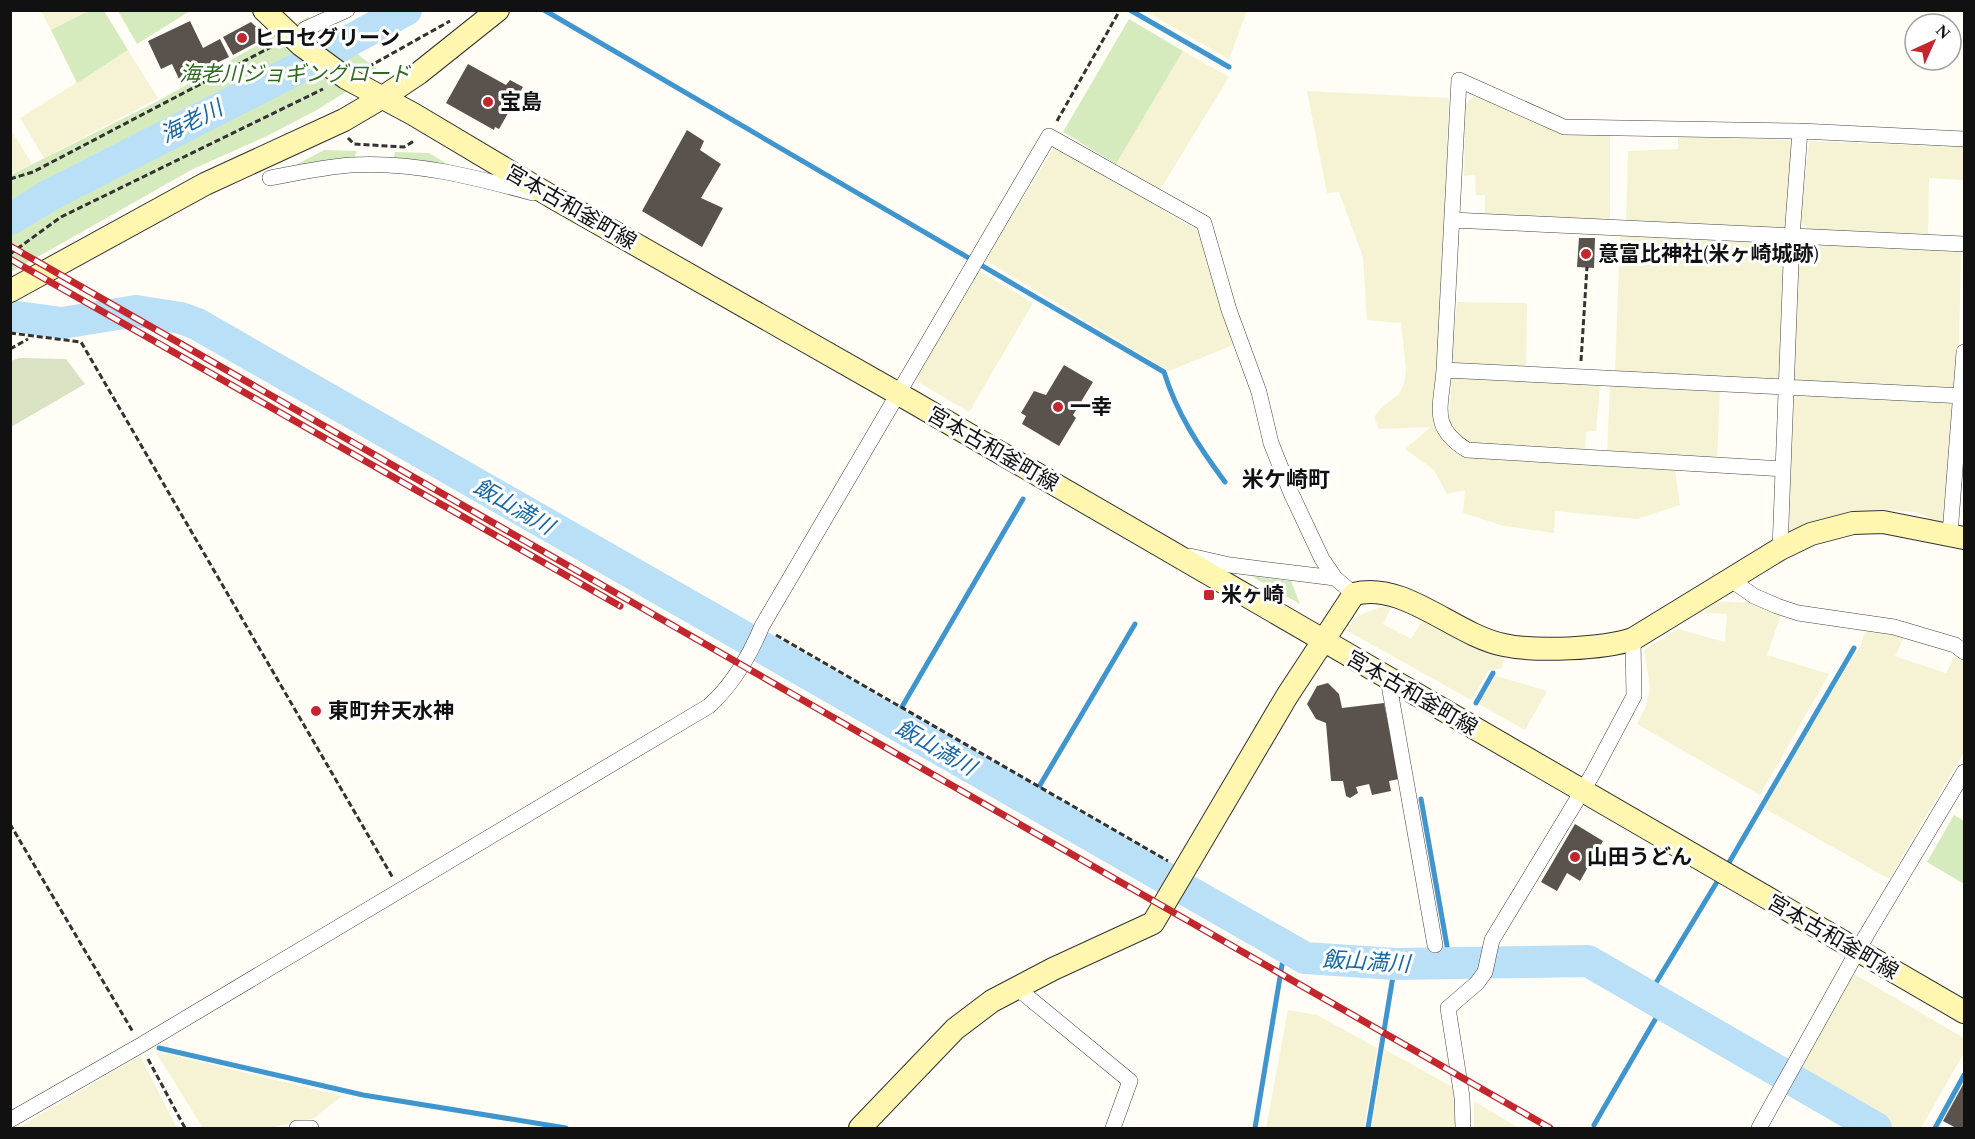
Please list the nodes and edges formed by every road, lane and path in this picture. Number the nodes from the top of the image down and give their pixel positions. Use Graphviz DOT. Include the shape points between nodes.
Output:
graph roads {
  1 [pos="264,10"];
  2 [pos="346,10"];
  3 [pos="498,10"];
  4 [pos="1120,10"];
  5 [pos="457,17"];
  6 [pos="303,37"];
  7 [pos="279,42"];
  8 [pos="368,67"];
  9 [pos="327,78"];
  10 [pos="383,98"];
  11 [pos="1800,131"];
  12 [pos="346,136"];
  13 [pos="1049,136"];
  14 [pos="1965,139"];
  15 [pos="414,141"];
  16 [pos="270,178"];
  17 [pos="10,179"];
  18 [pos="554,198"];
  19 [pos="1452,220"];
  20 [pos="1792,237"];
  21 [pos="1965,244"];
  22 [pos="10,254"];
  23 [pos="1587,267"];
  24 [pos="10,291"];
  25 [pos="10,333"];
  26 [pos="30,338"];
  27 [pos="10,349"];
  28 [pos="1965,352"];
  29 [pos="1444,370"];
  30 [pos="1580,378"];
  31 [pos="1786,389"];
  32 [pos="897,393"];
  33 [pos="1964,396"];
  34 [pos="1783,469"];
  35 [pos="1957,536"];
  36 [pos="1161,547"];
  37 [pos="1780,549"];
  38 [pos="1335,578"];
  39 [pos="1731,580"];
  40 [pos="1354,594"];
  41 [pos="760,630"];
  42 [pos="1633,639"];
  43 [pos="1322,641"];
  44 [pos="1965,652"];
  45 [pos="1388,679"];
  46 [pos="1965,772"];
  47 [pos="1582,792"];
  48 [pos="10,824"];
  49 [pos="1180,880"];
  50 [pos="400,891"];
  51 [pos="1435,945"];
  52 [pos="1857,952"];
  53 [pos="1017,988"];
  54 [pos="1965,1012"];
  55 [pos="141,1045"];
  56 [pos="10,1120"];
  57 [pos="185,1128"];
  58 [pos="297,1128"];
  59 [pos="311,1128"];
  60 [pos="860,1128"];
  61 [pos="1113,1128"];
  62 [pos="1462,1128"];
  63 [pos="1759,1128"];
  1 -- 6 [label="street, 宮本古和釜町線"];
  2 -- 6 [label="street"];
  3 -- 10 [label="street"];
  4 -- 13 [label="path"];
  5 -- 8 [label="path"];
  6 -- 9 [label="street, 宮本古和釜町線"];
  7 -- 17 [label="path" via="33,172"];
  9 -- 10 [label="street, 宮本古和釜町線"];
  9 -- 22 [label="path" via="61,216"];
  10 -- 18 [label="street, 宮本古和釜町線"];
  10 -- 24 [label="street" via="205,184"];
  11 -- 14 [label="street"];
  11 -- 19 [label="street" via="1564,127 1459,80"];
  11 -- 20 [label="street"];
  12 -- 15 [label="path" via="354,144 404,147"];
  13 -- 32 [label="street"];
  13 -- 38 [label="street" via="1204,223 1259,393 1271,443 1308,532"];
  16 -- 18 [label="street" via="352,165 414,167"];
  18 -- 32 [label="street, 宮本古和釜町線"];
  19 -- 20 [label="street"];
  19 -- 29 [label="street"];
  20 -- 21 [label="street"];
  20 -- 31 [label="street"];
  23 -- 30 [label="path"];
  25 -- 26 [label="path"];
  26 -- 27 [label="path"];
  26 -- 50 [label="path" via="81,342"];
  28 -- 33 [label="street"];
  29 -- 30 [label="street"];
  29 -- 34 [label="street" via="1440,424 1452,440 1467,450"];
  30 -- 31 [label="street"];
  31 -- 33 [label="street"];
  31 -- 34 [label="street"];
  32 -- 36 [label="street, 宮本古和釜町線"];
  32 -- 41 [label="street"];
  33 -- 35 [label="street"];
  34 -- 37 [label="street"];
  35 -- 37 [label="street" via="1883,522 1853,523 1811,534"];
  36 -- 38 [label="street" via="1230,565"];
  36 -- 43 [label="street, 宮本古和釜町線"];
  37 -- 39 [label="street"];
  38 -- 40 [label="street"];
  39 -- 42 [label="street"];
  39 -- 44 [label="street" via="1754,596 1798,613 1894,627 1955,645"];
  40 -- 42 [label="street" via="1368,590 1390,593 1504,645 1569,648"];
  40 -- 43 [label="street"];
  41 -- 49 [label="path"];
  41 -- 50 [label="street" via="723,693 709,706"];
  42 -- 47 [label="street" via="1634,696"];
  43 -- 45 [label="street, 宮本古和釜町線"];
  43 -- 49 [label="street"];
  45 -- 47 [label="street, 宮本古和釜町線"];
  45 -- 51 [label="street"];
  46 -- 52 [label="street"];
  47 -- 52 [label="street, 宮本古和釜町線"];
  47 -- 62 [label="street" via="1492,940 1485,972 1448,1008 1462,1097"];
  48 -- 55 [label="path"];
  49 -- 53 [label="street" via="1160,915 1144,928"];
  50 -- 55 [label="street"];
  52 -- 54 [label="street, 宮本古和釜町線"];
  52 -- 63 [label="street"];
  53 -- 60 [label="street" via="955,1029"];
  53 -- 61 [label="street" via="1130,1081"];
  55 -- 56 [label="street"];
  55 -- 57 [label="path"];
  58 -- 59 [label="street"];
}
